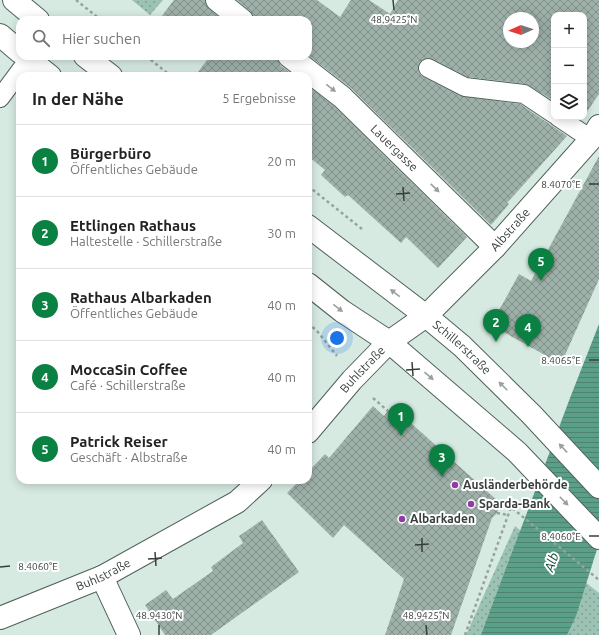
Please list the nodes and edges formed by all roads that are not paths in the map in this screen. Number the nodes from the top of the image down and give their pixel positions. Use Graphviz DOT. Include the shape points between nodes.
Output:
graph roads {
  1 [pos="14,0"];
  2 [pos="217,0"];
  3 [pos="33,16"];
  4 [pos="237,16"];
  5 [pos="0,35"];
  6 [pos="16,48"];
  7 [pos="23,60"];
  8 [pos="30,60"];
  9 [pos="90,60"];
  10 [pos="294,60"];
  11 [pos="428,68"];
  12 [pos="45,72"];
  13 [pos="106,72"];
  14 [pos="310,72"];
  15 [pos="312,74"];
  16 [pos="0,98"];
  17 [pos="551,112"];
  18 [pos="565,120"];
  19 [pos="595,132"];
  20 [pos="312,229"];
  21 [pos="495,247"];
  22 [pos="312,287"];
  23 [pos="426,316"];
  24 [pos="389,342"];
  25 [pos="312,427"];
  26 [pos="257,484"];
  27 [pos="599,487"];
  28 [pos="599,538"];
  29 [pos="102,577"];
  30 [pos="0,618"];
  31 [pos="129,635"];
  1 -- 3 [label="street"];
  2 -- 4 [label="street"];
  5 -- 6 [label="street"];
  7 -- 16 [label="lane"];
  8 -- 12 [label="street"];
  9 -- 13 [label="street"];
  10 -- 14 [label="street, Lauergasse, one-way"];
  11 -- 17 [label="lane" via="465,87 524,94"];
  15 -- 21 [label="street, Lauergasse, one-way" via="342,97"];
  18 -- 19 [label="lane, Albstraße"];
  19 -- 21 [label="street, Albstraße"];
  23 -- 20 [label="street, Schillerstraße, one-way"];
  21 -- 23 [label="street, Albstraße"];
  22 -- 24 [label="street, one-way" via="342,311"];
  23 -- 24 [label="street, Buhlstraße"];
  27 -- 23 [label="street, Schillerstraße, one-way" via="531,414 462,346"];
  24 -- 25 [label="street, Buhlstraße"];
  24 -- 28 [label="street, one-way" via="518,452"];
  26 -- 29 [label="street, Buhlstraße" via="237,502"];
  29 -- 30 [label="street, Buhlstraße"];
  29 -- 31 [label="street"];
}
